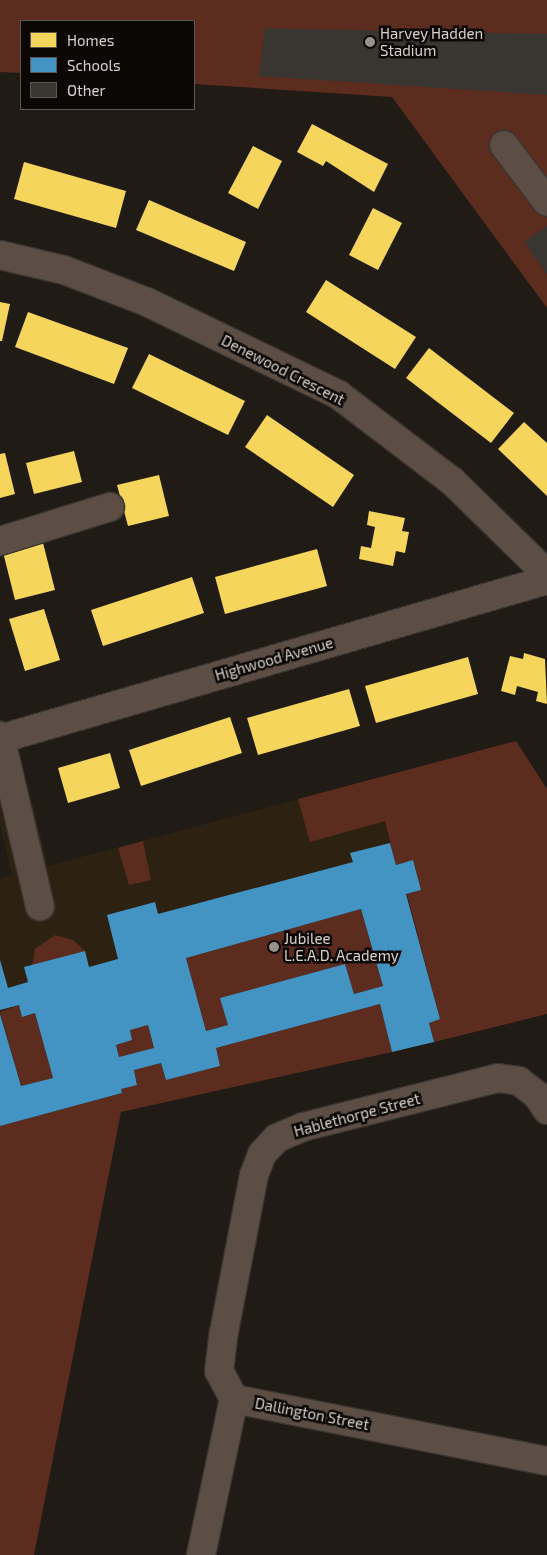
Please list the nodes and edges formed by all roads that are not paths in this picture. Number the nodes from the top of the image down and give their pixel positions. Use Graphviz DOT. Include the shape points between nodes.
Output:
graph roads {
  1 [pos="504,145"];
  2 [pos="547,202"];
  3 [pos="0,255"];
  4 [pos="110,507"];
  5 [pos="0,542"];
  6 [pos="547,574"];
  7 [pos="547,580"];
  8 [pos="0,738"];
  9 [pos="40,906"];
  10 [pos="547,1110"];
  11 [pos="234,1399"];
  12 [pos="547,1461"];
  13 [pos="201,1555"];
  1 -- 2 [label="street"];
  3 -- 6 [label="street, Denewood Crescent" via="64,270 147,302 339,396 452,481"];
  4 -- 5 [label="street"];
  7 -- 8 [label="street, Highwood Avenue"];
  8 -- 9 [label="street"];
  10 -- 11 [label="street, Hablethorpe Street" via="537,1096 518,1081 498,1078 303,1127 277,1138 262,1154 254,1175 224,1332 219,1371"];
  11 -- 12 [label="street, Dallington Street"];
  11 -- 13 [label="street, Dallington Street"];
}
